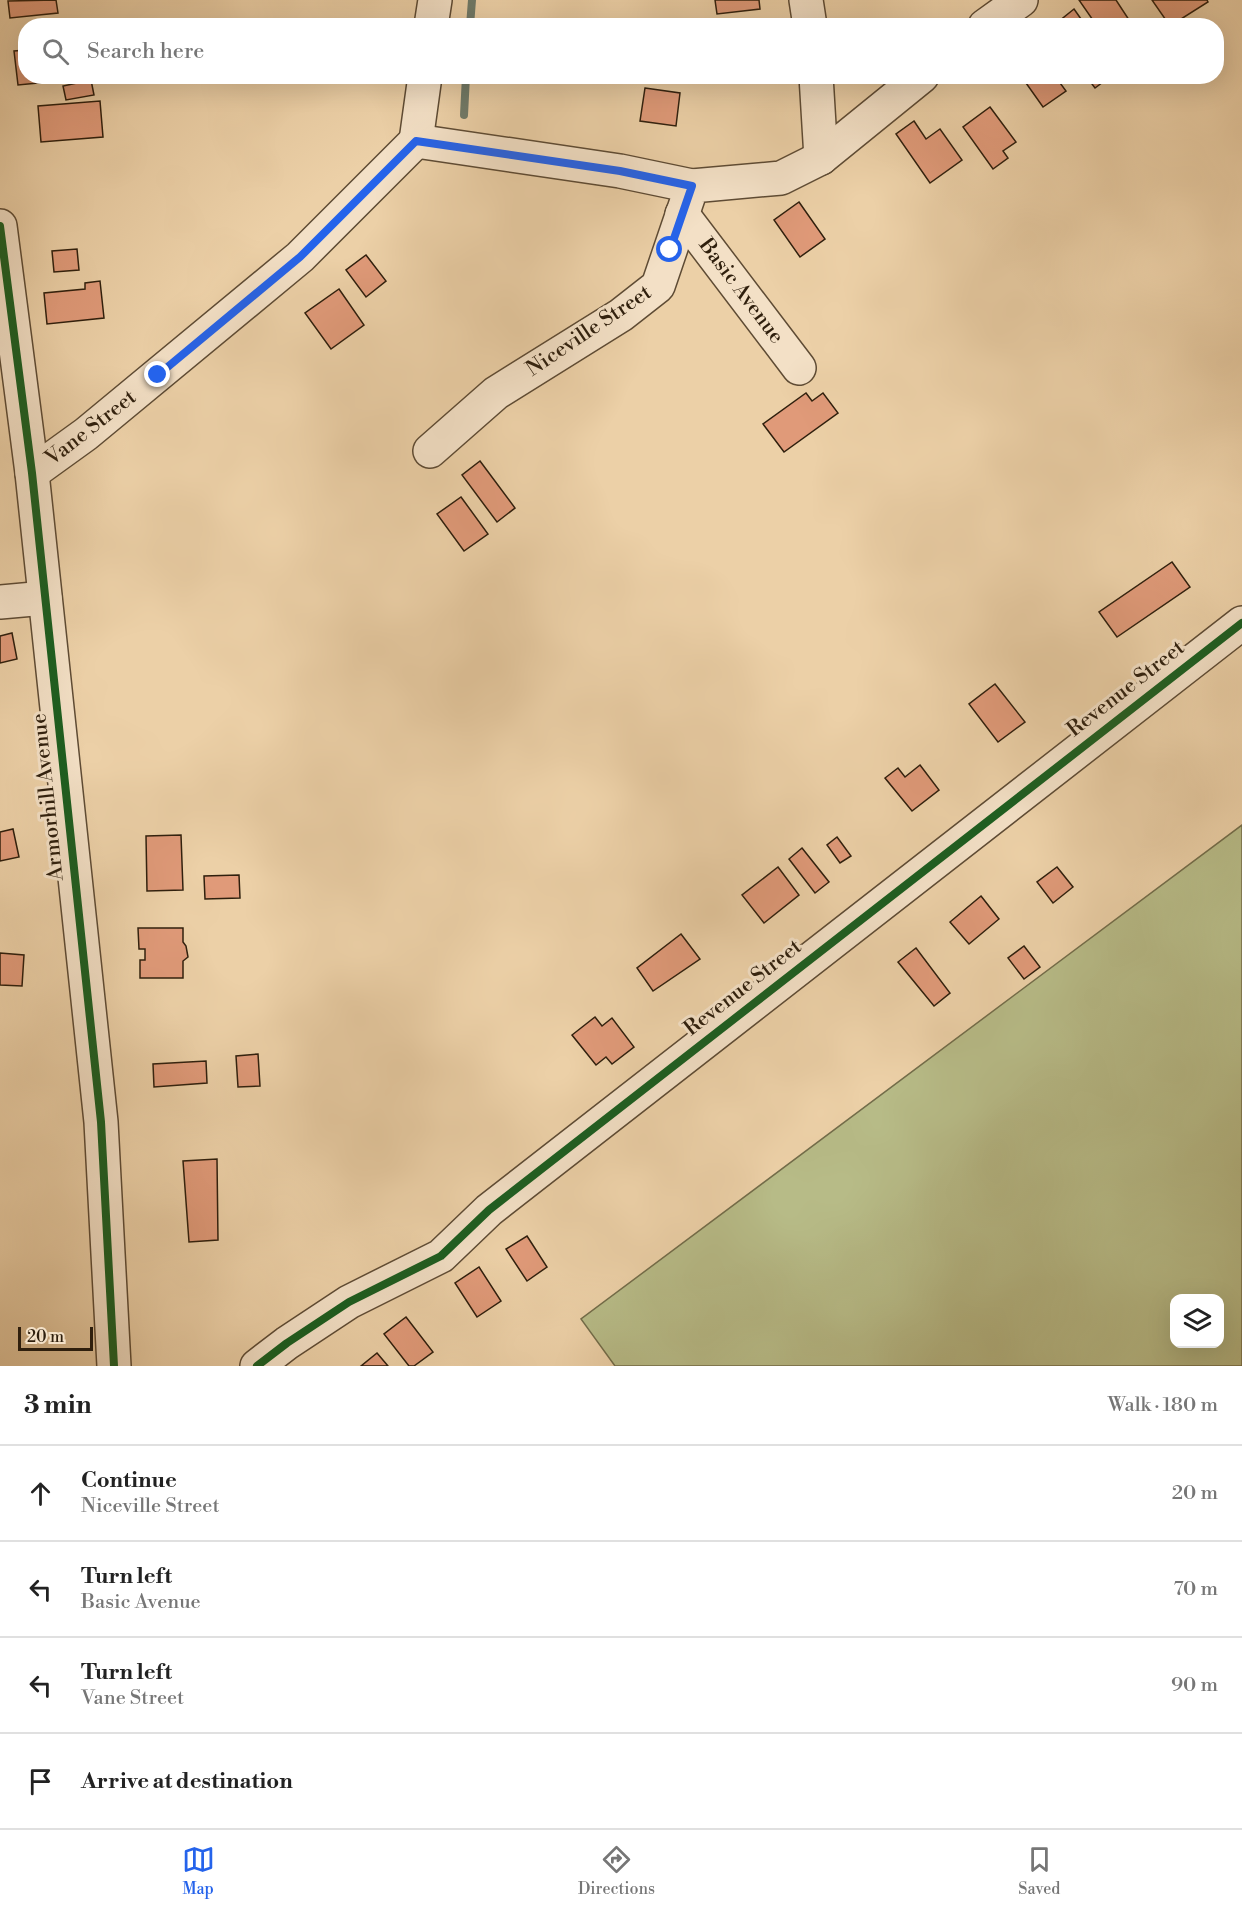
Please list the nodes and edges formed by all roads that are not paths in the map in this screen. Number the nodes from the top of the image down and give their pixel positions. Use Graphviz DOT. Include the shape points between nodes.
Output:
graph roads {
  1 [pos="435,0"];
  2 [pos="807,0"];
  3 [pos="432,18"];
  4 [pos="809,18"];
  5 [pos="424,84"];
  6 [pos="816,84"];
  7 [pos="912,84"];
  8 [pos="416,141"];
  9 [pos="821,158"];
  10 [pos="687,200"];
  11 [pos="0,226"];
  12 [pos="799,368"];
  13 [pos="430,451"];
  14 [pos="32,473"];
  15 [pos="45,598"];
  16 [pos="0,602"];
  17 [pos="1242,622"];
  18 [pos="114,1366"];
  19 [pos="257,1366"];
  1 -- 3 [label="street"];
  2 -- 4 [label="street"];
  5 -- 8 [label="street"];
  6 -- 9 [label="street"];
  7 -- 9 [label="street"];
  8 -- 10 [label="street" via="620,171"];
  8 -- 14 [label="street, Vane Street" via="300,257 86,434"];
  9 -- 10 [label="street" via="781,178"];
  10 -- 12 [label="street, Basic Avenue"];
  10 -- 13 [label="street, Niceville Street" via="658,286 621,315 496,393"];
  11 -- 14 [label="street, Armorhill Avenue"];
  14 -- 15 [label="street, Armorhill Avenue"];
  15 -- 16 [label="street"];
  15 -- 18 [label="street, Armorhill Avenue" via="101,1122"];
  17 -- 19 [label="street, Revenue Street" via="489,1210 441,1256 349,1302"];
}
